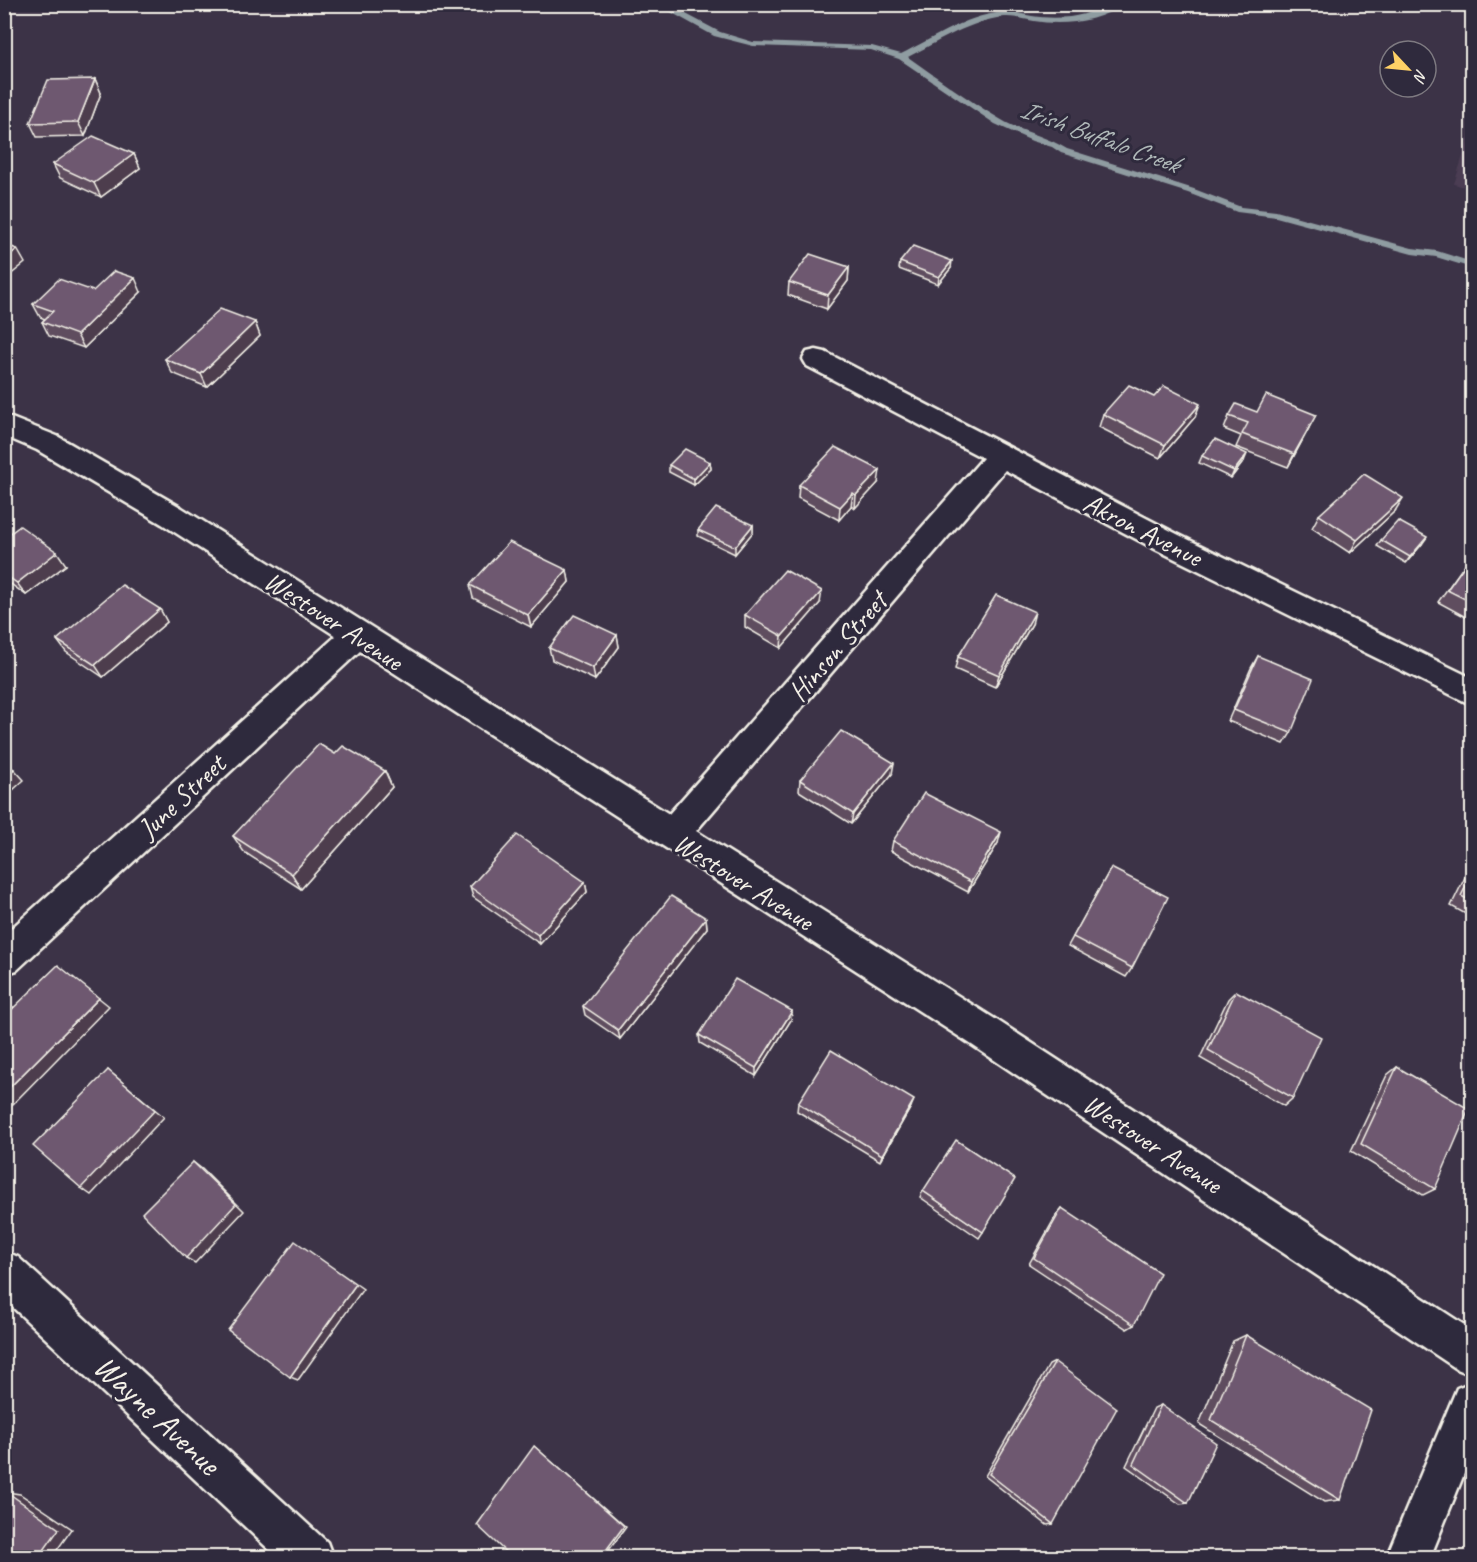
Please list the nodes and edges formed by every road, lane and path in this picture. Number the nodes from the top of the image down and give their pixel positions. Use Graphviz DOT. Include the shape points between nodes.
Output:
graph roads {
  1 [pos="816,360"];
  2 [pos="4,425"];
  3 [pos="1001,456"];
  4 [pos="357,635"];
  5 [pos="1473,692"];
  6 [pos="672,836"];
  7 [pos="4,958"];
  8 [pos="4,1271"];
  9 [pos="1473,1354"];
  10 [pos="1473,1403"];
  11 [pos="310,1557"];
  12 [pos="1408,1557"];
  1 -- 3 [label="street, Akron Avenue"];
  2 -- 4 [label="street, Westover Avenue" via="47,443 172,516"];
  3 -- 5 [label="street, Akron Avenue"];
  3 -- 6 [label="street, Hinson Street"];
  4 -- 6 [label="street, Westover Avenue"];
  4 -- 7 [label="street, June Street"];
  6 -- 9 [label="street, Westover Avenue" via="982,1031"];
  8 -- 11 [label="street, Wayne Avenue"];
  10 -- 12 [label="street"];
}
